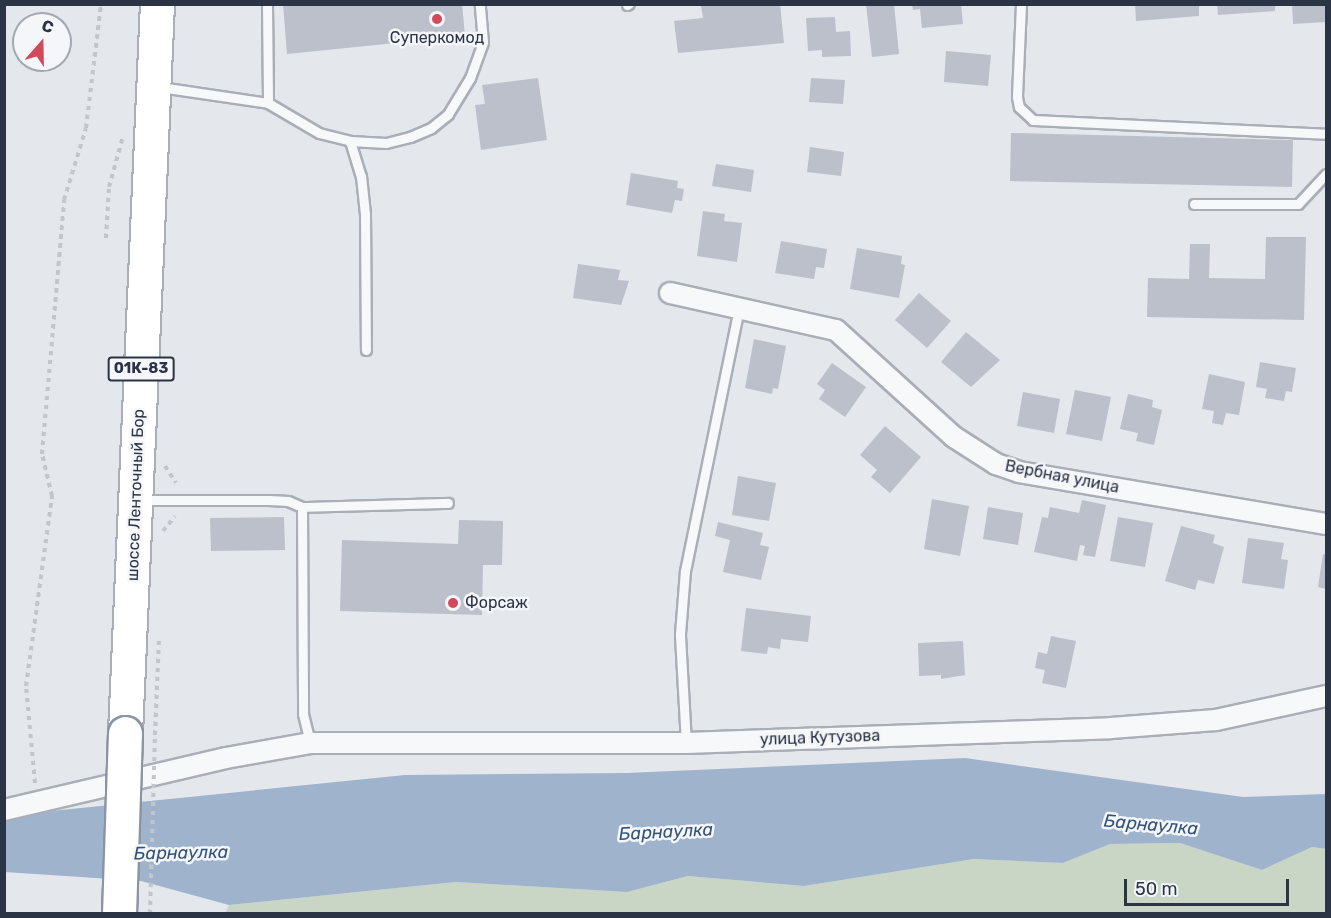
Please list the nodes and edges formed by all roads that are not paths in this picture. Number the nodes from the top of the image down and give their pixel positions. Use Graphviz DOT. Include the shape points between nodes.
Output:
graph roads {
  1 [pos="157,4"];
  2 [pos="267,4"];
  3 [pos="480,4"];
  4 [pos="1021,4"];
  5 [pos="152,86"];
  6 [pos="268,103"];
  7 [pos="1326,134"];
  8 [pos="350,141"];
  9 [pos="1326,174"];
  10 [pos="1194,204"];
  11 [pos="670,293"];
  12 [pos="740,305"];
  13 [pos="366,350"];
  14 [pos="136,500"];
  15 [pos="448,503"];
  16 [pos="302,507"];
  17 [pos="1326,524"];
  18 [pos="1326,696"];
  19 [pos="310,743"];
  20 [pos="686,743"];
  21 [pos="4,810"];
  22 [pos="119,914"];
  1 -- 5 [label="highway, шоссе Ленточный Бор / 01К-83"];
  2 -- 6 [label="lane"];
  3 -- 8 [label="lane" via="480,56 448,114 431,128 410,137 386,143"];
  4 -- 7 [label="lane" via="1017,97 1019,107 1033,120"];
  5 -- 6 [label="lane"];
  5 -- 14 [label="highway, шоссе Ленточный Бор / 01К-83"];
  6 -- 8 [label="lane" via="319,133"];
  8 -- 13 [label="lane" via="361,176 365,214"];
  9 -- 10 [label="lane" via="1298,204"];
  11 -- 12 [label="street, Вербная улица"];
  12 -- 17 [label="street, Вербная улица" via="836,330 954,437 996,464 1020,472"];
  12 -- 20 [label="lane" via="685,571 680,634"];
  14 -- 16 [label="lane" via="269,500"];
  14 -- 22 [label="highway, шоссе Ленточный Бор / 01К-83, bridge" via="140,734"];
  15 -- 16 [label="lane"];
  16 -- 19 [label="lane" via="303,714"];
  18 -- 20 [label="street, улица Кутузова" via="1216,720 1111,728"];
  19 -- 20 [label="street, улица Кутузова"];
  19 -- 21 [label="street, улица Кутузова" via="226,758"];
}
